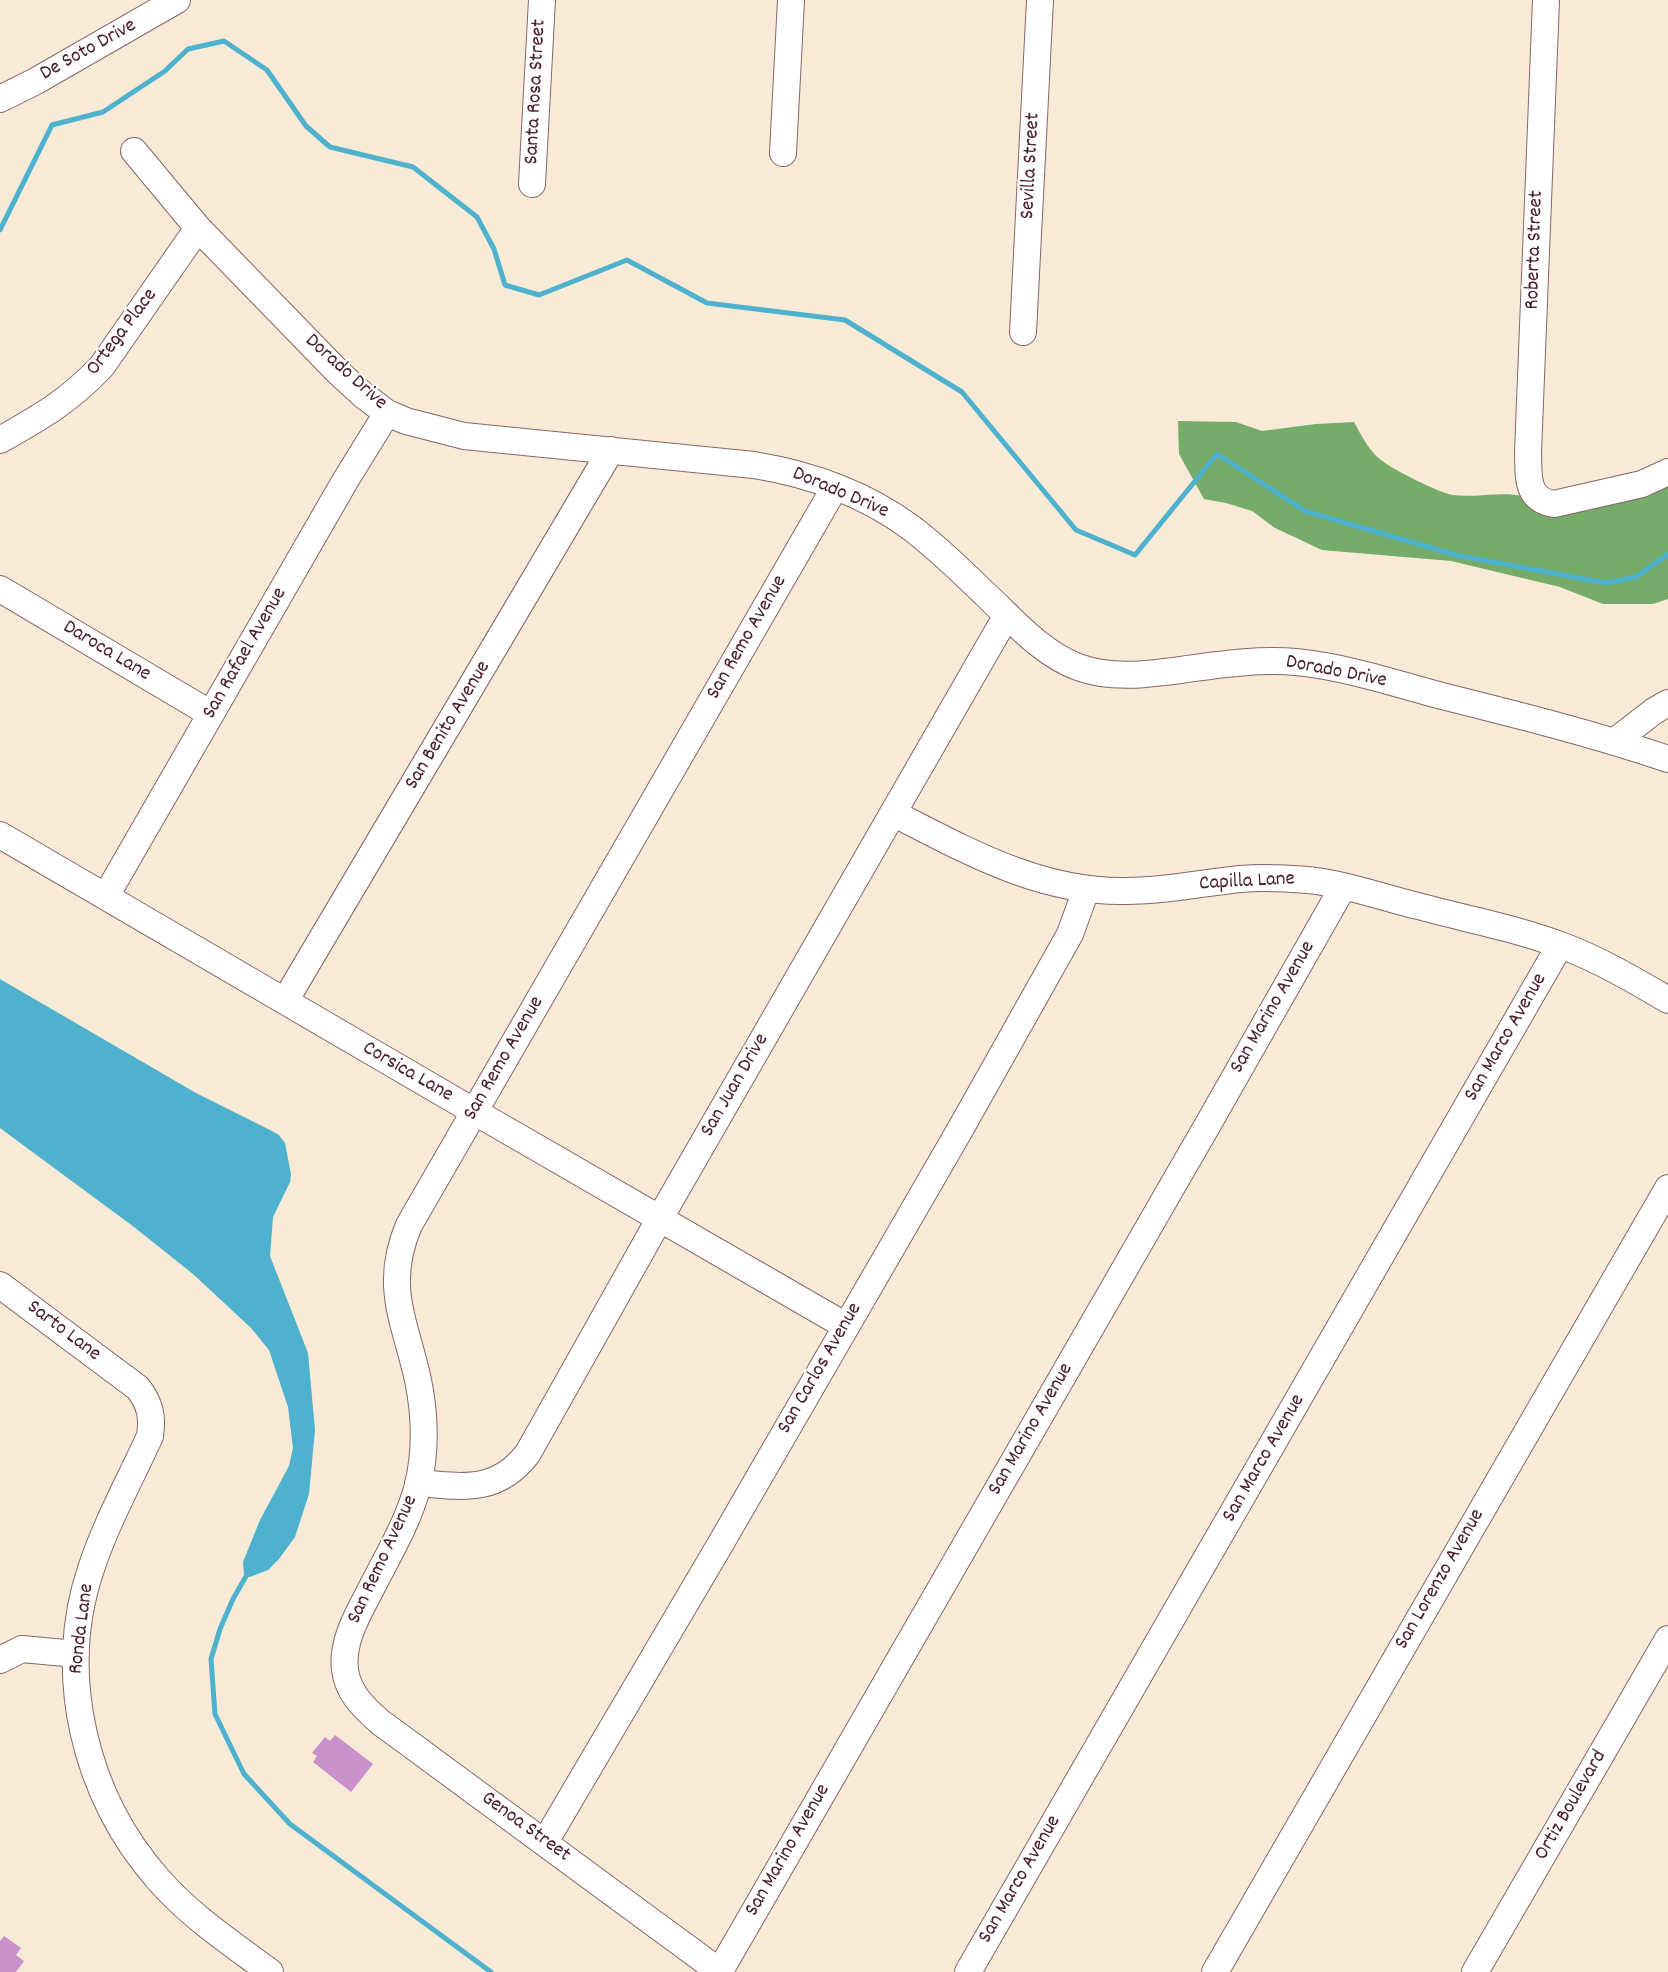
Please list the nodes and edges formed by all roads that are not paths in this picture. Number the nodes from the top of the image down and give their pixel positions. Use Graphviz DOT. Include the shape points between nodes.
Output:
graph roads {
  1 [pos="177,0"];
  2 [pos="542,0"];
  3 [pos="791,0"];
  4 [pos="1040,0"];
  5 [pos="1546,0"];
  6 [pos="0,99"];
  7 [pos="134,151"];
  8 [pos="783,153"];
  9 [pos="532,184"];
  10 [pos="198,228"];
  11 [pos="1023,332"];
  12 [pos="387,413"];
  13 [pos="0,440"];
  14 [pos="611,450"];
  15 [pos="1668,472"];
  16 [pos="835,487"];
  17 [pos="0,589"];
  18 [pos="1007,615"];
  19 [pos="1668,703"];
  20 [pos="211,714"];
  21 [pos="1614,742"];
  22 [pos="1668,759"];
  23 [pos="893,813"];
  24 [pos="0,835"];
  25 [pos="1343,887"];
  26 [pos="1086,890"];
  27 [pos="106,896"];
  28 [pos="1560,945"];
  29 [pos="1668,1000"];
  30 [pos="285,1001"];
  31 [pos="475,1112"];
  32 [pos="1668,1188"];
  33 [pos="660,1218"];
  34 [pos="0,1284"];
  35 [pos="846,1326"];
  36 [pos="126,1379"];
  37 [pos="418,1483"];
  38 [pos="1668,1640"];
  39 [pos="76,1654"];
  40 [pos="0,1660"];
  41 [pos="345,1671"];
  42 [pos="545,1842"];
  43 [pos="270,1972"];
  44 [pos="720,1972"];
  45 [pos="968,1972"];
  46 [pos="1215,1972"];
  47 [pos="1475,1972"];
  1 -- 6 [label="street, De Soto Drive"];
  2 -- 9 [label="street, Santa Rosa Street"];
  3 -- 8 [label="street"];
  4 -- 11 [label="street, Sevilla Street"];
  5 -- 15 [label="street, Roberta Street" via="1528,452 1532,490 1537,498 1554,504 1642,484"];
  7 -- 10 [label="street, Dorado Drive"];
  10 -- 12 [label="street, Dorado Drive" via="338,372"];
  10 -- 13 [label="street, Ortega Place" via="102,366 54,409"];
  12 -- 14 [label="street, Dorado Drive" via="464,436"];
  12 -- 20 [label="street, San Rafael Avenue"];
  14 -- 16 [label="street, Dorado Drive" via="766,467"];
  14 -- 30 [label="street, San Benito Avenue"];
  16 -- 18 [label="street, Dorado Drive" via="912,528"];
  16 -- 31 [label="street, San Remo Avenue"];
  17 -- 20 [label="street, Daroca Lane"];
  18 -- 21 [label="street, Dorado Drive" via="1057,657 1096,672 1134,675 1249,662 1297,662 1347,671"];
  18 -- 23 [label="street, San Juan Drive"];
  19 -- 21 [label="street"];
  20 -- 27 [label="street, San Rafael Avenue"];
  21 -- 22 [label="street, Dorado Drive"];
  23 -- 26 [label="street, Capilla Lane" via="998,865"];
  23 -- 33 [label="street, San Juan Drive"];
  24 -- 27 [label="street, Corsica Lane"];
  25 -- 26 [label="street, Capilla Lane" via="1308,880 1258,878 1164,889"];
  25 -- 28 [label="street, Capilla Lane"];
  25 -- 44 [label="street, San Marino Avenue"];
  26 -- 35 [label="street, San Carlos Avenue" via="1070,934"];
  27 -- 30 [label="street, Corsica Lane"];
  28 -- 29 [label="street, Capilla Lane" via="1606,965"];
  28 -- 45 [label="street, San Marco Avenue"];
  30 -- 31 [label="street, Corsica Lane"];
  31 -- 33 [label="street, Corsica Lane"];
  31 -- 37 [label="street, San Remo Avenue" via="409,1225 399,1251 398,1302 422,1404"];
  32 -- 46 [label="street, San Lorenzo Avenue"];
  33 -- 35 [label="street, Corsica Lane"];
  33 -- 37 [label="street, San Juan Drive" via="519,1465 501,1478 479,1485"];
  34 -- 36 [label="street, Sarto Lane"];
  35 -- 42 [label="street, San Carlos Avenue"];
  36 -- 39 [label="street, Ronda Lane" via="146,1398 152,1420 150,1436 90,1570"];
  37 -- 41 [label="street, San Remo Avenue" via="403,1527 354,1624 346,1646"];
  38 -- 47 [label="street, Ortiz Boulevard"];
  39 -- 40 [label="street" via="22,1649"];
  39 -- 43 [label="street, Ronda Lane" via="77,1694 86,1745 103,1793 125,1834 158,1880 197,1918"];
  41 -- 42 [label="street, Genoa Street" via="354,1695 380,1722"];
  42 -- 44 [label="street, Genoa Street"];
}
